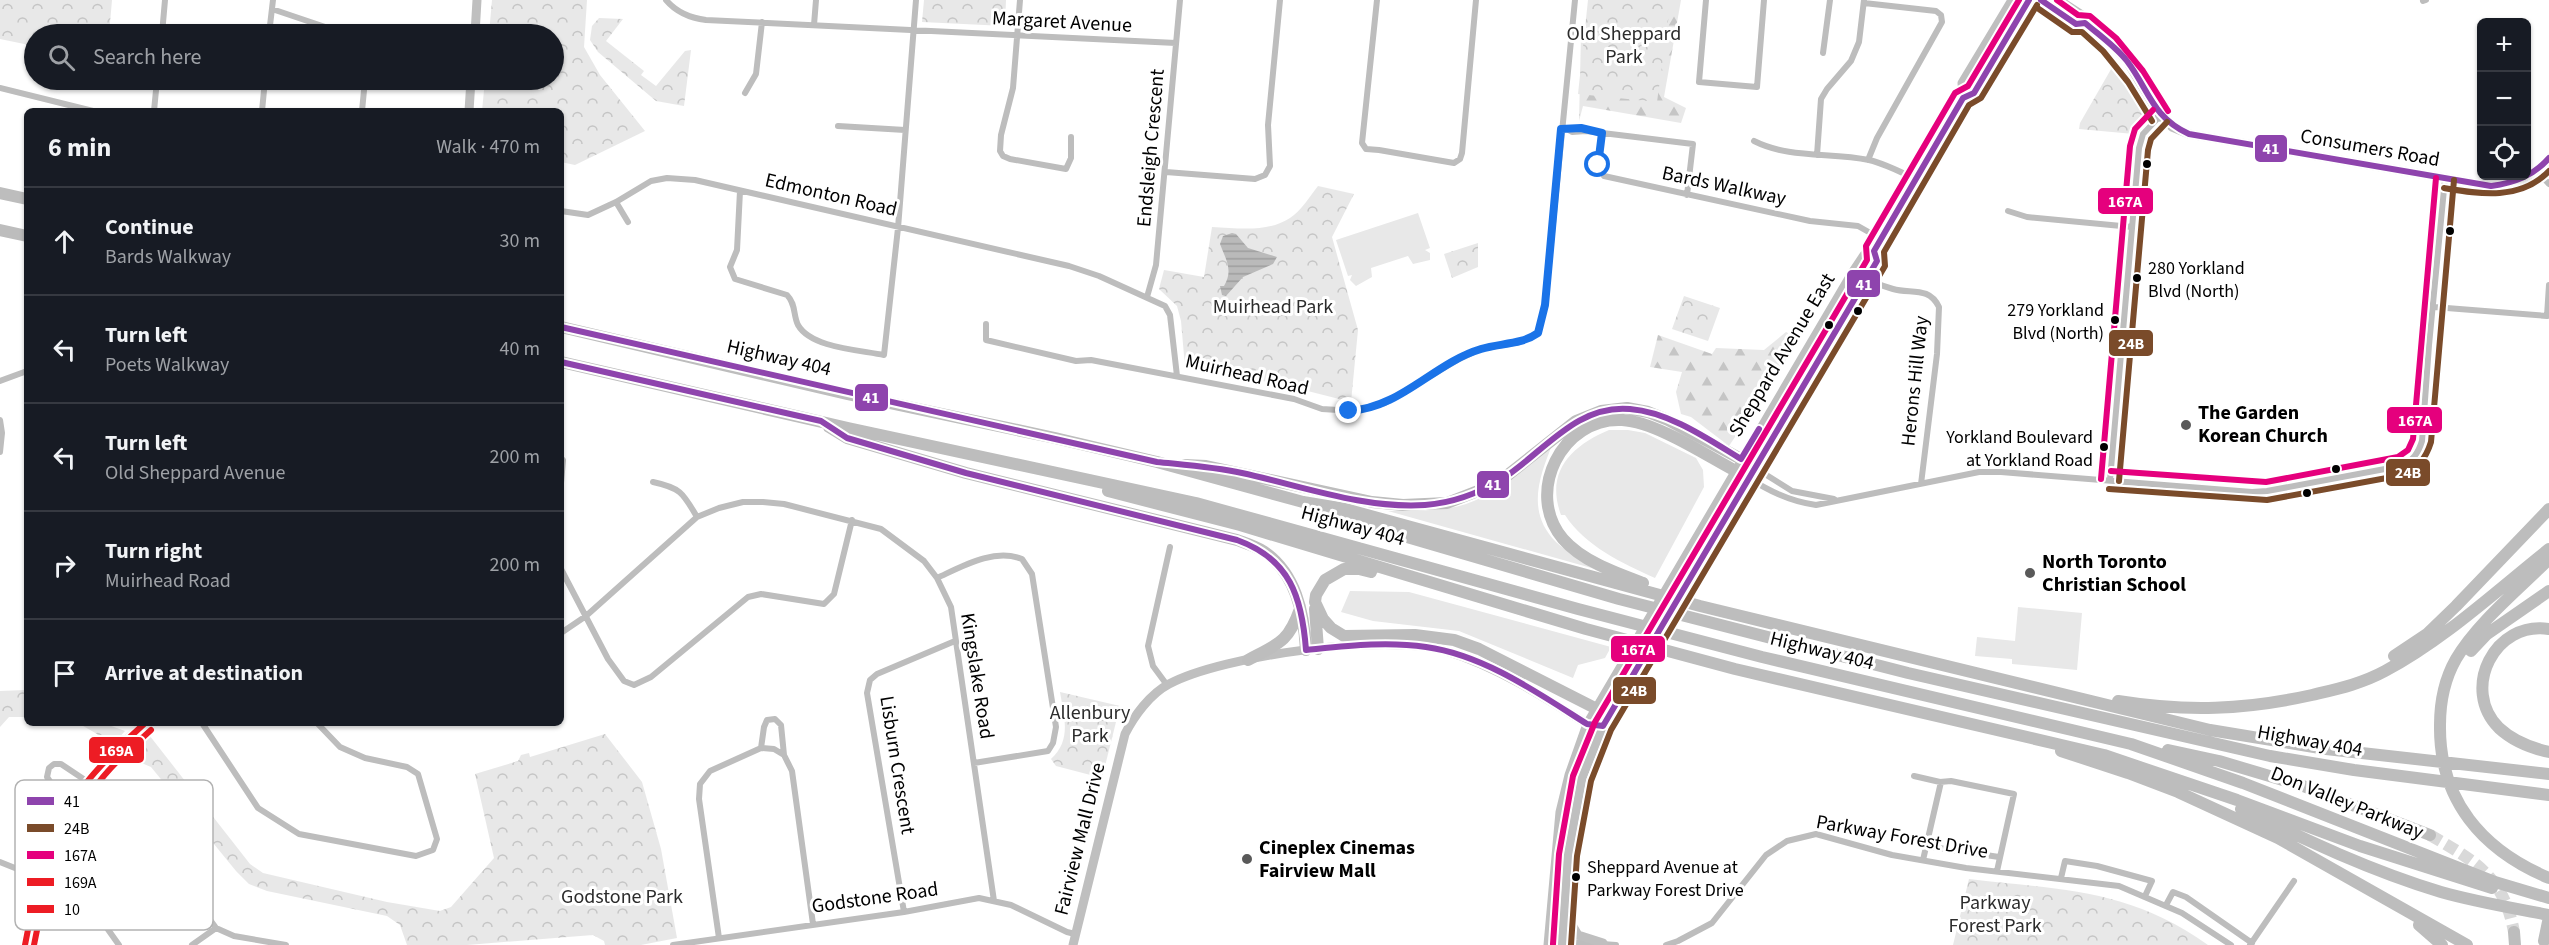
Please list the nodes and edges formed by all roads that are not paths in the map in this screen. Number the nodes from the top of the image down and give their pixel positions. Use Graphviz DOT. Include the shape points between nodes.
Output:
graph roads {
  1 [pos="165,0"];
  2 [pos="273,0"];
  3 [pos="477,0"];
  4 [pos="666,0"];
  5 [pos="816,0"];
  6 [pos="916,0"];
  7 [pos="1020,0"];
  8 [pos="1180,0"];
  9 [pos="1280,0"];
  10 [pos="1377,0"];
  11 [pos="1476,0"];
  12 [pos="1575,0"];
  13 [pos="1706,0"];
  14 [pos="1764,0"];
  15 [pos="1830,0"];
  16 [pos="2012,0"];
  17 [pos="2029,0"];
  18 [pos="2041,0"];
  19 [pos="2059,0"];
  20 [pos="1864,2"];
  21 [pos="272,9"];
  22 [pos="762,22"];
  23 [pos="2085,23"];
  24 [pos="163,24"];
  25 [pos="270,24"];
  26 [pos="316,24"];
  27 [pos="476,24"];
  28 [pos="814,26"];
  29 [pos="913,29"];
  30 [pos="1016,35"];
  31 [pos="1176,43"];
  32 [pos="1824,53"];
  33 [pos="0,88"];
  34 [pos="156,90"];
  35 [pos="264,90"];
  36 [pos="364,90"];
  37 [pos="470,90"];
  38 [pos="745,93"];
  39 [pos="1963,98"];
  40 [pos="81,108"];
  41 [pos="154,108"];
  42 [pos="262,108"];
  43 [pos="362,108"];
  44 [pos="469,108"];
  45 [pos="2160,116"];
  46 [pos="838,126"];
  47 [pos="1564,129"];
  48 [pos="905,130"];
  49 [pos="1602,133"];
  50 [pos="1071,137"];
  51 [pos="1754,141"];
  52 [pos="1817,155"];
  53 [pos="2549,158"];
  54 [pos="1868,160"];
  55 [pos="2537,171"];
  56 [pos="1166,172"];
  57 [pos="2445,179"];
  58 [pos="1917,180"];
  59 [pos="2549,184"];
  60 [pos="740,191"];
  61 [pos="0,193"];
  62 [pos="1687,195"];
  63 [pos="24,198"];
  64 [pos="616,202"];
  65 [pos="564,211"];
  66 [pos="2007,212"];
  67 [pos="628,222"];
  68 [pos="2132,227"];
  69 [pos="898,228"];
  70 [pos="2,231"];
  71 [pos="24,235"];
  72 [pos="1881,238"];
  73 [pos="1874,251"];
  74 [pos="1852,273"];
  75 [pos="1866,279"];
  76 [pos="2549,285"];
  77 [pos="1147,297"];
  78 [pos="2434,307"];
  79 [pos="986,324"];
  80 [pos="564,328"];
  81 [pos="564,363"];
  82 [pos="24,372"];
  83 [pos="1177,376"];
  84 [pos="0,381"];
  85 [pos="0,420"];
  86 [pos="821,421"];
  87 [pos="0,452"];
  88 [pos="1157,462"];
  89 [pos="1738,465"];
  90 [pos="1754,469"];
  91 [pos="1050,471"];
  92 [pos="1749,479"];
  93 [pos="2110,480"];
  94 [pos="653,482"];
  95 [pos="1921,484"];
  96 [pos="1837,500"];
  97 [pos="1303,502"];
  98 [pos="2549,509"];
  99 [pos="697,517"];
  100 [pos="852,520"];
  101 [pos="1170,548"];
  102 [pos="2549,549"];
  103 [pos="2549,559"];
  104 [pos="564,575"];
  105 [pos="937,578"];
  106 [pos="2549,591"];
  107 [pos="1315,602"];
  108 [pos="1700,606"];
  109 [pos="1300,608"];
  110 [pos="586,616"];
  111 [pos="2549,629"];
  112 [pos="564,631"];
  113 [pos="955,641"];
  114 [pos="1312,650"];
  115 [pos="1248,660"];
  116 [pos="1735,669"];
  117 [pos="2022,684"];
  118 [pos="1167,686"];
  119 [pos="2304,697"];
  120 [pos="1595,708"];
  121 [pos="1938,717"];
  122 [pos="1587,724"];
  123 [pos="142,726"];
  124 [pos="204,726"];
  125 [pos="320,726"];
  126 [pos="1603,726"];
  127 [pos="2440,732"];
  128 [pos="2131,744"];
  129 [pos="761,748"];
  130 [pos="2549,752"];
  131 [pos="784,755"];
  132 [pos="974,763"];
  133 [pos="2549,774"];
  134 [pos="1914,776"];
  135 [pos="49,780"];
  136 [pos="85,780"];
  137 [pos="90,780"];
  138 [pos="2180,780"];
  139 [pos="1941,782"];
  140 [pos="2549,795"];
  141 [pos="2430,835"];
  142 [pos="1926,846"];
  143 [pos="1999,857"];
  144 [pos="1923,860"];
  145 [pos="0,862"];
  146 [pos="15,869"];
  147 [pos="1997,871"];
  148 [pos="2544,876"];
  149 [pos="2061,878"];
  150 [pos="2294,881"];
  151 [pos="2374,893"];
  152 [pos="2531,894"];
  153 [pos="2145,896"];
  154 [pos="2549,898"];
  155 [pos="994,901"];
  156 [pos="2166,905"];
  157 [pos="904,912"];
  158 [pos="1565,913"];
  159 [pos="2549,916"];
  160 [pos="213,924"];
  161 [pos="813,924"];
  162 [pos="2549,924"];
  163 [pos="216,928"];
  164 [pos="27,930"];
  165 [pos="108,930"];
  166 [pos="2514,932"];
  167 [pos="1076,934"];
  168 [pos="719,938"];
  169 [pos="1563,941"];
  170 [pos="1550,942"];
  171 [pos="1603,943"];
  172 [pos="2543,943"];
  173 [pos="2251,944"];
  174 [pos="25,945"];
  175 [pos="119,945"];
  176 [pos="192,945"];
  177 [pos="286,945"];
  178 [pos="673,945"];
  179 [pos="1073,945"];
  180 [pos="1616,945"];
  181 [pos="1666,945"];
  182 [pos="2231,945"];
  183 [pos="2442,945"];
  184 [pos="2467,945"];
  185 [pos="2515,945"];
  1 -- 24 [label="street"];
  2 -- 21 [label="street"];
  3 -- 27 [label="main road"];
  4 -- 22 [label="street, Margaret Avenue" via="692,18"];
  5 -- 28 [label="street"];
  6 -- 29 [label="street"];
  7 -- 30 [label="street"];
  8 -- 31 [label="street, Endsleigh Crescent"];
  9 -- 56 [label="street" via="1268,125 1271,159 1265,175 1255,179"];
  10 -- 11 [label="street" via="1362,143 1366,149 1454,163 1462,153"];
  12 -- 47 [label="street"];
  13 -- 14 [label="street" via="1699,82 1756,87"];
  15 -- 32 [label="street"];
  16 -- 39 [label="main road, Sheppard Avenue East" via="1962,83"];
  17 -- 39 [label="main road, Sheppard Avenue East" via="1974,93"];
  18 -- 23 [label="main road, Consumers Road" via="2076,24"];
  19 -- 23 [label="main road, Consumers Road" via="2082,15"];
  20 -- 52 [label="street" via="1859,42 1851,61 1821,99"];
  20 -- 54 [label="street" via="1936,11 1942,22"];
  21 -- 25 [label="street"];
  21 -- 26 [label="street"];
  22 -- 28 [label="street, Margaret Avenue"];
  22 -- 38 [label="street" via="756,74"];
  23 -- 45 [label="main road, Consumers Road" via="2127,61"];
  28 -- 29 [label="street, Margaret Avenue"];
  29 -- 30 [label="street, Margaret Avenue"];
  29 -- 48 [label="street"];
  30 -- 31 [label="street, Margaret Avenue"];
  30 -- 50 [label="street" via="1013,88 1000,152 1010,159 1065,169 1071,158"];
  31 -- 56 [label="street, Endsleigh Crescent"];
  33 -- 40 [label="street"];
  34 -- 41 [label="street"];
  35 -- 42 [label="street"];
  36 -- 43 [label="street"];
  37 -- 44 [label="main road"];
  39 -- 58 [label="main road, Sheppard Avenue East"];
  45 -- 57 [label="main road, Consumers Road" via="2172,127 2189,134"];
  45 -- 68 [label="street" via="2143,134 2139,148"];
  46 -- 48 [label="street"];
  47 -- 49 [label="street"];
  47 -- 83 [label="street, Muirhead Road" via="1545,305 1538,333 1520,342 1480,349 1385,403 1354,411 1323,409 1294,399"];
  48 -- 69 [label="street"];
  49 -- 62 [label="street, Bards Walkway" via="1598,162 1604,176"];
  49 -- 62 [label="street" via="1693,144"];
  51 -- 52 [label="street" via="1772,150"];
  52 -- 54 [label="street"];
  53 -- 55 [label="main road, Consumers Road"];
  54 -- 58 [label="street"];
  55 -- 57 [label="main road, Consumers Road" via="2520,180 2491,186"];
  55 -- 59 [label="street"];
  56 -- 77 [label="street, Endsleigh Crescent" via="1156,266"];
  57 -- 78 [label="street"];
  58 -- 72 [label="main road, Sheppard Avenue East"];
  60 -- 64 [label="street, Edmonton Road" via="667,178 651,181"];
  60 -- 69 [label="street, Edmonton Road"];
  60 -- 69 [label="street" via="737,250 730,267 735,279 787,295 799,326 812,340 884,355"];
  61 -- 63 [label="highway"];
  62 -- 72 [label="street, Bards Walkway" via="1810,221 1857,226"];
  64 -- 65 [label="street, Edmonton Road" via="588,215"];
  64 -- 67 [label="street"];
  66 -- 68 [label="street"];
  68 -- 93 [label="street"];
  69 -- 77 [label="street, Edmonton Road" via="1069,266"];
  70 -- 71 [label="highway"];
  72 -- 73 [label="main road, Sheppard Avenue East"];
  73 -- 74 [label="main road, Sheppard Avenue East" via="1864,255"];
  73 -- 75 [label="main road, Sheppard Avenue East" via="1876,261"];
  74 -- 75 [label="street, Herons Hill Way"];
  74 -- 89 [label="main road, Sheppard Avenue East"];
  75 -- 90 [label="main road, Sheppard Avenue East"];
  75 -- 95 [label="street, Herons Hill Way" via="1890,288 1927,293 1939,307"];
  76 -- 78 [label="street" via="2547,316"];
  77 -- 83 [label="street, Edmonton Road" via="1165,306 1170,315"];
  78 -- 93 [label="street" via="2422,441 2418,453 2401,466 2267,491"];
  79 -- 83 [label="street, Muirhead Road" via="986,340 1076,361 1091,360"];
  80 -- 88 [label="highway, Highway 404"];
  81 -- 86 [label="highway, Highway 404"];
  82 -- 84 [label="street"];
  85 -- 87 [label="street"];
  86 -- 91 [label="highway, Highway 404"];
  86 -- 109 [label="highway" via="847,438 966,473 1237,540 1262,550 1280,565 1293,585"];
  88 -- 89 [label="highway" via="1206,466 1372,502 1447,503 1504,478 1576,421 1601,411 1628,408 1668,420"];
  88 -- 97 [label="highway, Highway 404"];
  89 -- 90 [label="street"];
  89 -- 92 [label="street"];
  89 -- 108 [label="highway" via="1650,425 1620,420 1586,429 1567,443 1547,480 1549,513 1563,538 1580,553"];
  89 -- 120 [label="main road, Sheppard Avenue East"];
  90 -- 92 [label="main road, Sheppard Avenue East"];
  90 -- 96 [label="street" via="1792,491"];
  91 -- 116 [label="highway" via="1075,483 1240,525 1586,629"];
  91 -- 128 [label="highway, Highway 404" via="1196,503 1578,609"];
  92 -- 96 [label="street" via="1796,503 1816,505"];
  92 -- 126 [label="main road, Sheppard Avenue East"];
  93 -- 95 [label="street" via="1979,472"];
  94 -- 99 [label="street" via="683,492"];
  95 -- 96 [label="street"];
  97 -- 108 [label="highway, Highway 404" via="1346,509"];
  97 -- 140 [label="highway, Highway 404" via="1342,518 1619,599 1832,655 2270,756"];
  98 -- 119 [label="highway" via="2427,634 2379,666"];
  99 -- 100 [label="street, Kingslake Road" via="743,502 763,502"];
  99 -- 110 [label="street, Kingslake Road"];
  100 -- 105 [label="street, Kingslake Road" via="880,529 912,550"];
  100 -- 110 [label="street" via="834,594 824,604 761,594 748,597 651,677 634,685 624,681 608,659"];
  101 -- 118 [label="street" via="1148,646 1153,666"];
  102 -- 119 [label="highway" via="2443,635 2385,671 2353,686"];
  103 -- 127 [label="highway" via="2480,628 2456,659 2441,699"];
  104 -- 110 [label="street"];
  105 -- 113 [label="street, Kingslake Road" via="951,607"];
  105 -- 132 [label="street" via="1000,554 1022,559 1032,574 1055,736 1048,751"];
  106 -- 127 [label="highway" via="2473,647 2450,688"];
  107 -- 114 [label="highway"];
  107 -- 116 [label="highway" via="1332,574 1359,569 1639,649"];
  107 -- 120 [label="highway" via="1323,619 1344,636 1415,634 1454,640"];
  108 -- 117 [label="highway, Highway 404"];
  109 -- 114 [label="highway"];
  109 -- 115 [label="highway" via="1284,641"];
  110 -- 112 [label="street, Kingslake Road"];
  111 -- 130 [label="highway" via="2519,632 2499,645 2486,667 2482,692 2498,726 2516,741"];
  113 -- 132 [label="street, Kingslake Road"];
  113 -- 157 [label="street, Lisburn Crescent" via="877,674 870,680 867,693"];
  114 -- 115 [label="main road, Fairview Mall Drive"];
  114 -- 122 [label="main road, Fairview Mall Drive" via="1405,645 1444,650 1484,665"];
  115 -- 118 [label="main road, Fairview Mall Drive" via="1211,668"];
  116 -- 121 [label="highway"];
  117 -- 119 [label="highway" via="2188,710 2258,706"];
  117 -- 133 [label="highway, Highway 404" via="2210,730 2326,749"];
  118 -- 167 [label="main road, Fairview Mall Drive" via="1140,711 1125,734"];
  120 -- 122 [label="main road, Sheppard Avenue East"];
  120 -- 126 [label="highway"];
  121 -- 138 [label="highway" via="2104,755"];
  121 -- 151 [label="highway" via="2066,753 2178,792 2278,838"];
  122 -- 126 [label="main road, Fairview Mall Drive"];
  122 -- 170 [label="main road, Sheppard Avenue East" via="1560,812"];
  123 -- 137 [label="main road"];
  124 -- 125 [label="street" via="258,808 281,825 299,834 417,856 433,850 437,839 418,774 407,766 365,758 340,747"];
  126 -- 158 [label="main road, Sheppard Avenue East" via="1582,778 1568,855"];
  127 -- 148 [label="highway" via="2445,771 2460,808 2487,840"];
  128 -- 141 [label="highway" via="2180,751 2303,786"];
  128 -- 152 [label="highway, Don Valley Parkway"];
  129 -- 131 [label="street"];
  129 -- 131 [label="street" via="767,720 775,719 782,725"];
  129 -- 168 [label="street" via="710,771 700,784"];
  131 -- 161 [label="street" via="792,771"];
  132 -- 155 [label="street, Kingslake Road"];
  134 -- 139 [label="street"];
  135 -- 136 [label="street" via="49,768 61,764"];
  138 -- 152 [label="highway" via="2440,873"];
  138 -- 159 [label="highway" via="2366,866 2442,892"];
  139 -- 142 [label="street"];
  139 -- 143 [label="street" via="2014,794"];
  142 -- 143 [label="street"];
  142 -- 144 [label="street"];
  143 -- 147 [label="street"];
  144 -- 147 [label="street, Parkway Forest Drive"];
  144 -- 181 [label="street, Parkway Forest Drive" via="1816,834 1797,838 1766,855 1712,923"];
  145 -- 146 [label="street"];
  147 -- 149 [label="street, Parkway Forest Drive"];
  149 -- 153 [label="street, Parkway Forest Drive" via="2119,886"];
  149 -- 153 [label="street" via="2065,861 2097,866 2152,881"];
  150 -- 173 [label="street"];
  151 -- 183 [label="highway"];
  151 -- 184 [label="highway"];
  152 -- 154 [label="highway, Don Valley Parkway"];
  153 -- 156 [label="street, Parkway Forest Drive"];
  155 -- 157 [label="street, Godstone Road" via="979,898"];
  155 -- 167 [label="street, Godstone Road"];
  156 -- 173 [label="street" via="2173,892 2180,895"];
  156 -- 182 [label="street, Parkway Forest Drive"];
  157 -- 161 [label="street, Godstone Road"];
  158 -- 169 [label="main road, Sheppard Avenue East"];
  158 -- 171 [label="main road" via="1578,935"];
  159 -- 172 [label="highway"];
  160 -- 163 [label="street"];
  161 -- 168 [label="street, Godstone Road"];
  162 -- 172 [label="highway"];
  163 -- 176 [label="street"];
  163 -- 177 [label="street" via="234,936"];
  164 -- 174 [label="main road"];
  165 -- 175 [label="street"];
  166 -- 185 [label="highway"];
  167 -- 179 [label="main road, Fairview Mall Drive"];
  168 -- 178 [label="street, Godstone Road"];
  169 -- 170 [label="street"];
  169 -- 171 [label="street"];
  171 -- 180 [label="street"];
}
